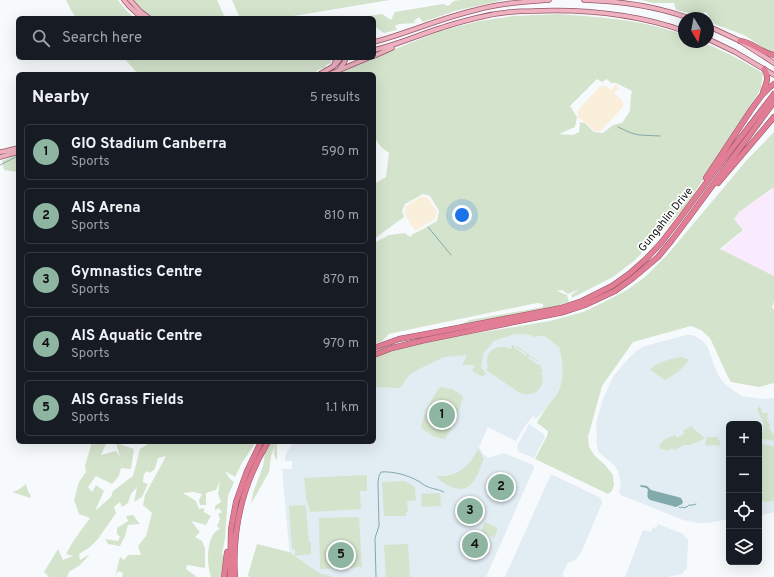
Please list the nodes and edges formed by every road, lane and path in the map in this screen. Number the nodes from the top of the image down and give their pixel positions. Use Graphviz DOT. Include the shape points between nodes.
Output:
graph roads {
  1 [pos="124,0"];
  2 [pos="130,0"];
  3 [pos="548,0"];
  4 [pos="584,0"];
  5 [pos="678,15"];
  6 [pos="140,16"];
  7 [pos="146,16"];
  8 [pos="678,29"];
  9 [pos="714,29"];
  10 [pos="405,41"];
  11 [pos="740,41"];
  12 [pos="714,42"];
  13 [pos="376,43"];
  14 [pos="376,50"];
  15 [pos="376,55"];
  16 [pos="774,55"];
  17 [pos="335,60"];
  18 [pos="340,60"];
  19 [pos="346,60"];
  20 [pos="363,60"];
  21 [pos="774,63"];
  22 [pos="333,67"];
  23 [pos="764,69"];
  24 [pos="324,72"];
  25 [pos="333,72"];
  26 [pos="335,72"];
  27 [pos="774,75"];
  28 [pos="772,86"];
  29 [pos="774,94"];
  30 [pos="762,95"];
  31 [pos="774,102"];
  32 [pos="774,118"];
  33 [pos="16,148"];
  34 [pos="0,152"];
  35 [pos="16,153"];
  36 [pos="0,157"];
  37 [pos="690,216"];
  38 [pos="681,218"];
  39 [pos="376,347"];
  40 [pos="376,354"];
  41 [pos="261,444"];
  42 [pos="267,444"];
  43 [pos="231,529"];
  44 [pos="224,577"];
  45 [pos="230,577"];
  46 [pos="236,577"];
  1 -- 6 [label="main road"];
  2 -- 7 [label="main road"];
  3 -- 13 [label="main road" via="477,9"];
  4 -- 5 [label="main road" via="637,5"];
  8 -- 10 [label="main road" via="606,13 512,11 478,17"];
  9 -- 11 [label="main road"];
  10 -- 14 [label="main road"];
  10 -- 15 [label="main road"];
  11 -- 16 [label="highway" via="748,42"];
  11 -- 21 [label="main road"];
  12 -- 23 [label="main road"];
  17 -- 22 [label="main road"];
  18 -- 22 [label="main road"];
  19 -- 25 [label="main road"];
  20 -- 26 [label="main road"];
  22 -- 24 [label="main road"];
  23 -- 27 [label="main road"];
  23 -- 30 [label="highway" via="767,78"];
  28 -- 30 [label="highway"];
  29 -- 38 [label="highway, Gungahlin Drive"];
  30 -- 38 [label="highway"];
  31 -- 37 [label="highway, Gungahlin Drive"];
  32 -- 37 [label="highway"];
  33 -- 34 [label="main road"];
  35 -- 36 [label="main road"];
  37 -- 40 [label="highway, Gungahlin Drive" via="665,249 645,268 614,291 590,303 564,312 425,340"];
  38 -- 39 [label="highway, Gungahlin Drive" via="662,243 638,266 612,286 582,301 539,313 399,339"];
  41 -- 43 [label="highway" via="243,481"];
  42 -- 46 [label="highway" via="244,496 238,520 235,547"];
  43 -- 44 [label="highway"];
  43 -- 45 [label="highway"];
}
